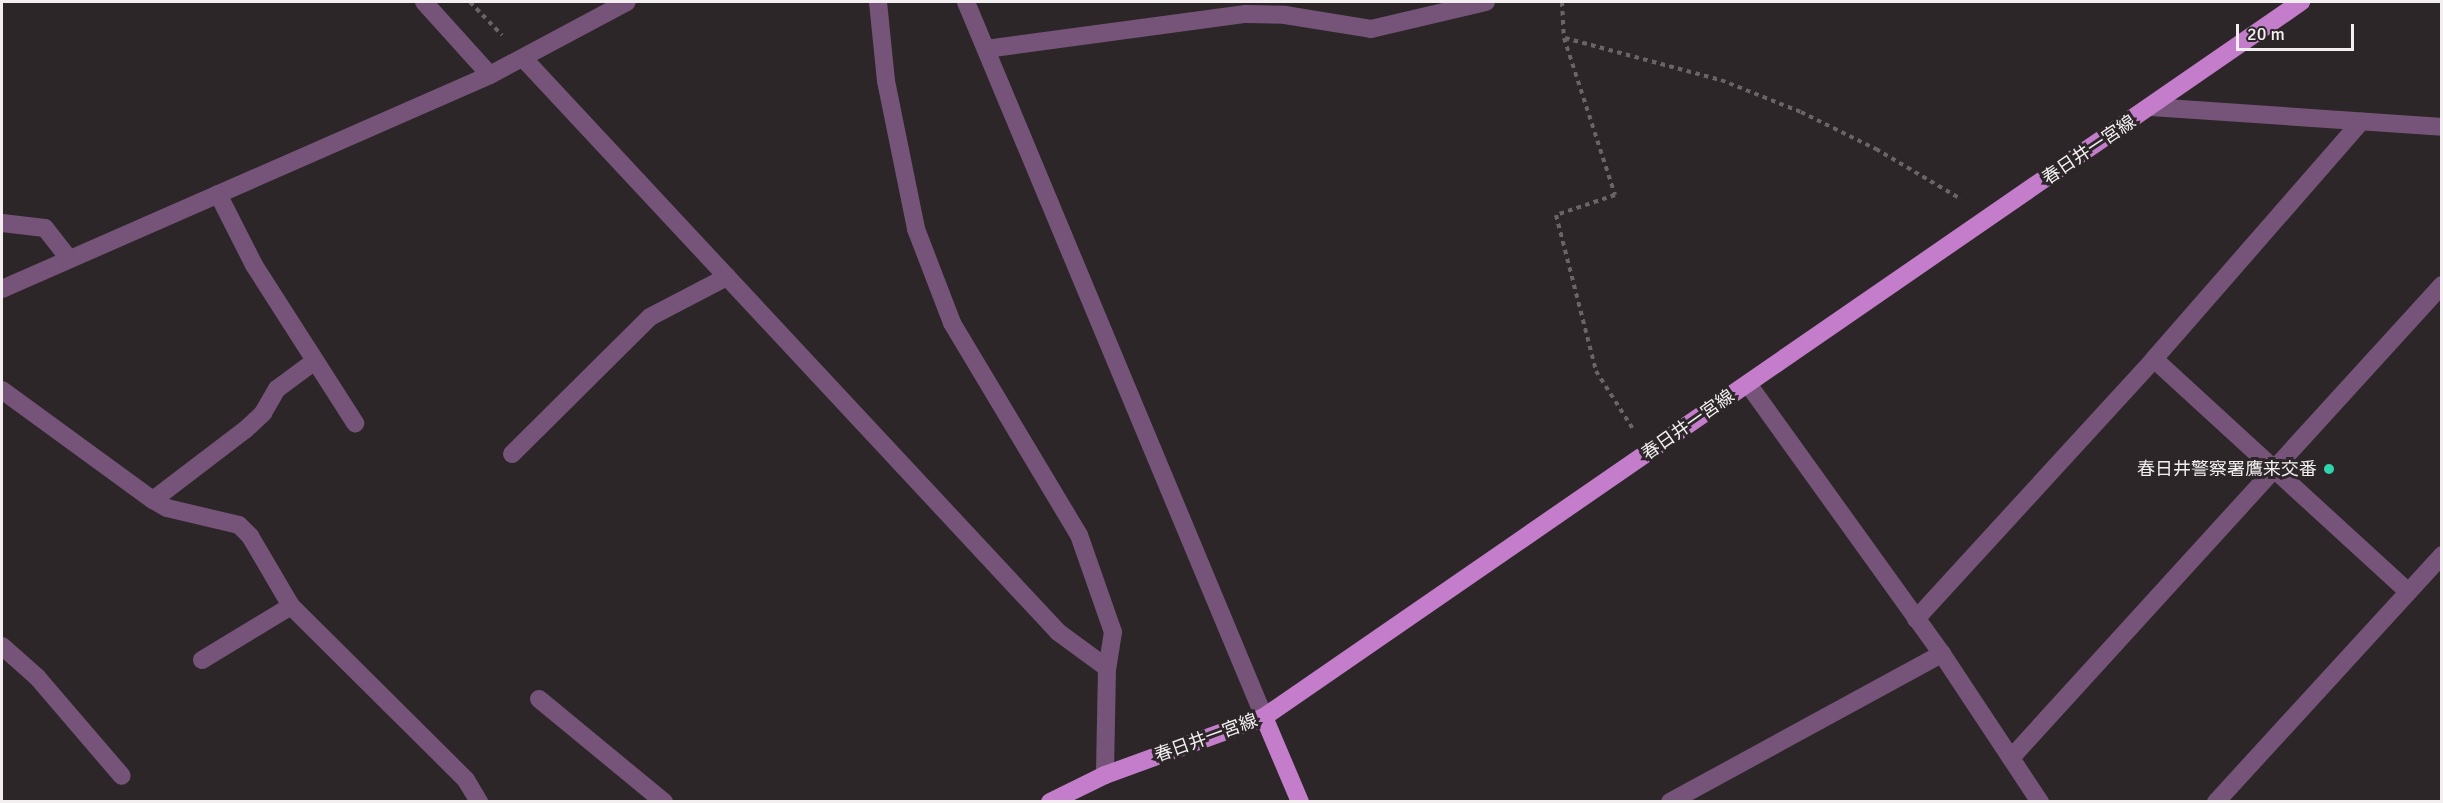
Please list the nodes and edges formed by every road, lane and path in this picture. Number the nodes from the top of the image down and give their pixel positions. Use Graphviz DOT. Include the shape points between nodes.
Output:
graph roads {
  1 [pos="424,2"];
  2 [pos="470,2"];
  3 [pos="627,2"];
  4 [pos="878,2"];
  5 [pos="966,2"];
  6 [pos="1486,2"];
  7 [pos="1562,2"];
  8 [pos="2301,2"];
  9 [pos="1564,38"];
  10 [pos="986,49"];
  11 [pos="523,58"];
  12 [pos="490,75"];
  13 [pos="2151,107"];
  14 [pos="2361,122"];
  15 [pos="2442,128"];
  16 [pos="218,194"];
  17 [pos="1991,217"];
  18 [pos="2,223"];
  19 [pos="69,259"];
  20 [pos="727,277"];
  21 [pos="2442,285"];
  22 [pos="2,289"];
  23 [pos="2154,359"];
  24 [pos="315,360"];
  25 [pos="1748,384"];
  26 [pos="2,390"];
  27 [pos="355,423"];
  28 [pos="1649,453"];
  29 [pos="512,454"];
  30 [pos="2274,469"];
  31 [pos="153,500"];
  32 [pos="2442,555"];
  33 [pos="2407,591"];
  34 [pos="291,606"];
  35 [pos="1916,619"];
  36 [pos="2,646"];
  37 [pos="1942,654"];
  38 [pos="202,660"];
  39 [pos="1107,668"];
  40 [pos="539,699"];
  41 [pos="1264,717"];
  42 [pos="2012,758"];
  43 [pos="1105,775"];
  44 [pos="122,776"];
  45 [pos="479,801"];
  46 [pos="664,801"];
  47 [pos="1050,801"];
  48 [pos="1300,801"];
  49 [pos="1670,801"];
  50 [pos="2040,801"];
  51 [pos="2216,801"];
  1 -- 12 [label="street"];
  2 -- 11 [label="path"];
  3 -- 11 [label="street"];
  4 -- 39 [label="street" via="886,81 916,229 952,323 1078,535 1113,632"];
  5 -- 10 [label="street"];
  6 -- 10 [label="street" via="1371,29 1285,15 1246,14"];
  7 -- 9 [label="path"];
  8 -- 13 [label="main road, 春日井一宮線"];
  9 -- 17 [label="path" via="1721,80 1801,112 1876,149"];
  9 -- 28 [label="path" via="1615,195 1556,215 1596,371"];
  10 -- 41 [label="street"];
  11 -- 12 [label="street"];
  11 -- 20 [label="street"];
  12 -- 16 [label="street"];
  13 -- 14 [label="street"];
  13 -- 17 [label="main road, 春日井一宮線"];
  14 -- 15 [label="street"];
  14 -- 23 [label="street"];
  16 -- 19 [label="street"];
  16 -- 24 [label="street" via="254,265"];
  17 -- 25 [label="main road, 春日井一宮線"];
  18 -- 19 [label="street" via="45,228"];
  19 -- 22 [label="street"];
  20 -- 29 [label="street" via="650,317"];
  20 -- 39 [label="street" via="1058,632"];
  21 -- 30 [label="street"];
  23 -- 30 [label="street"];
  23 -- 35 [label="street"];
  24 -- 27 [label="street"];
  24 -- 31 [label="street" via="277,388 263,413 245,429"];
  25 -- 28 [label="main road, 春日井一宮線"];
  25 -- 35 [label="street"];
  26 -- 31 [label="street"];
  28 -- 41 [label="main road, 春日井一宮線"];
  30 -- 33 [label="street"];
  30 -- 42 [label="street"];
  31 -- 34 [label="street" via="167,508 239,525 250,536"];
  32 -- 33 [label="street"];
  33 -- 51 [label="street"];
  34 -- 38 [label="street"];
  34 -- 45 [label="street" via="466,780"];
  35 -- 37 [label="street"];
  36 -- 44 [label="street" via="37,677"];
  37 -- 42 [label="street"];
  37 -- 49 [label="street"];
  39 -- 43 [label="street"];
  40 -- 46 [label="street"];
  41 -- 43 [label="main road, 春日井一宮線"];
  41 -- 48 [label="main road"];
  42 -- 50 [label="street"];
  43 -- 47 [label="main road, 春日井一宮線"];
}
